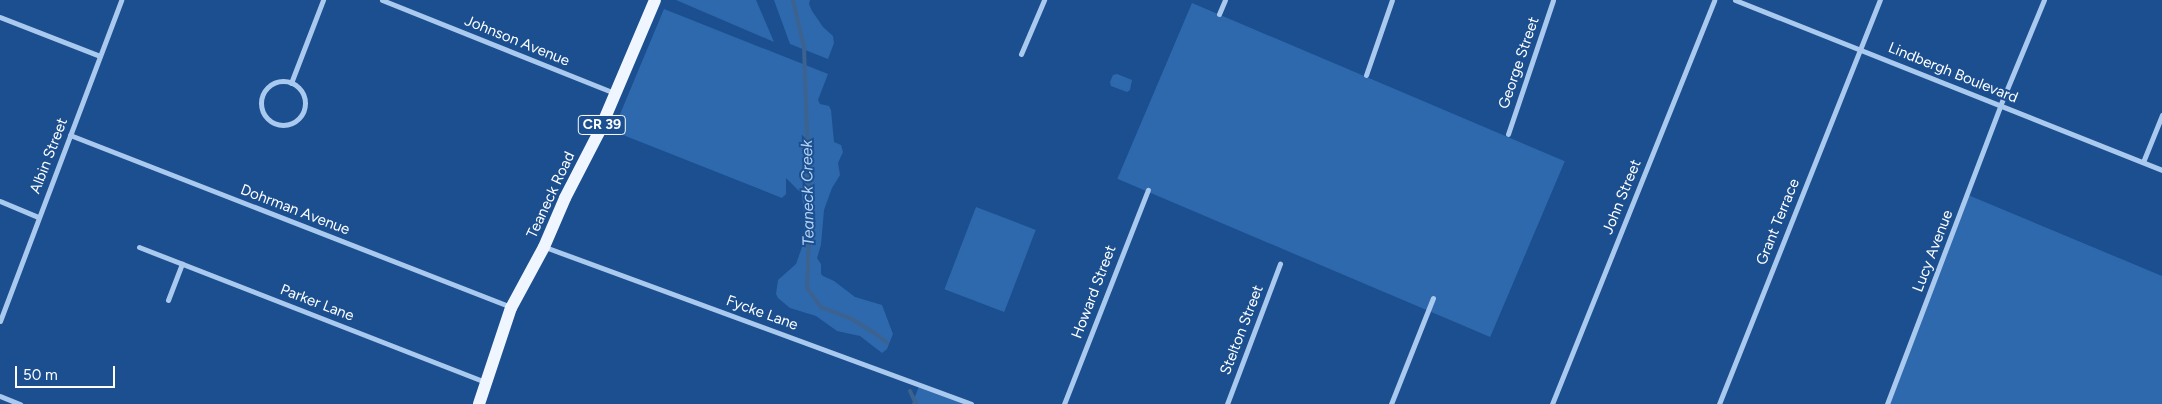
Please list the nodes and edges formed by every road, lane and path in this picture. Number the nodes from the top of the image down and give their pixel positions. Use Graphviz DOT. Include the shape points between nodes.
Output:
graph roads {
  1 [pos="121,0"];
  2 [pos="323,0"];
  3 [pos="382,0"];
  4 [pos="654,0"];
  5 [pos="1044,0"];
  6 [pos="1225,0"];
  7 [pos="1392,0"];
  8 [pos="1553,0"];
  9 [pos="1714,0"];
  10 [pos="1735,0"];
  11 [pos="1880,0"];
  12 [pos="2044,0"];
  13 [pos="1219,14"];
  14 [pos="0,17"];
  15 [pos="1860,50"];
  16 [pos="1021,54"];
  17 [pos="100,56"];
  18 [pos="1366,75"];
  19 [pos="291,83"];
  20 [pos="615,93"];
  21 [pos="2000,106"];
  22 [pos="2162,115"];
  23 [pos="1508,134"];
  24 [pos="70,136"];
  25 [pos="2143,162"];
  26 [pos="2162,170"];
  27 [pos="1148,190"];
  28 [pos="0,202"];
  29 [pos="38,217"];
  30 [pos="139,247"];
  31 [pos="544,247"];
  32 [pos="182,264"];
  33 [pos="1280,264"];
  34 [pos="1433,298"];
  35 [pos="168,300"];
  36 [pos="512,308"];
  37 [pos="0,321"];
  38 [pos="485,382"];
  39 [pos="0,396"];
  40 [pos="20,404"];
  41 [pos="479,404"];
  42 [pos="971,404"];
  43 [pos="1064,404"];
  44 [pos="1227,404"];
  45 [pos="1391,404"];
  46 [pos="1552,404"];
  47 [pos="1719,404"];
  48 [pos="1887,404"];
  1 -- 17 [label="street, Albin Street"];
  2 -- 19 [label="street"];
  3 -- 20 [label="street, Johnson Avenue"];
  4 -- 20 [label="main road, Teaneck Road / CR 39"];
  5 -- 16 [label="street"];
  6 -- 13 [label="street"];
  7 -- 18 [label="street"];
  8 -- 23 [label="street, George Street"];
  9 -- 46 [label="street, John Street"];
  10 -- 15 [label="street, Lindbergh Boulevard"];
  11 -- 15 [label="street, Grant Terrace"];
  12 -- 21 [label="street, Lucy Avenue"];
  14 -- 17 [label="street"];
  15 -- 21 [label="street, Lindbergh Boulevard"];
  15 -- 47 [label="street, Grant Terrace"];
  17 -- 24 [label="street, Albin Street"];
  19 -- 19 [label="street" via="276,82 262,98 263,112 273,122 287,125 303,112 302,92"];
  20 -- 31 [label="main road, Teaneck Road / CR 39"];
  21 -- 25 [label="street, Lindbergh Boulevard"];
  21 -- 48 [label="street, Lucy Avenue"];
  22 -- 25 [label="street"];
  24 -- 29 [label="street, Albin Street"];
  24 -- 36 [label="street, Dohrman Avenue"];
  25 -- 26 [label="street, Lindbergh Boulevard"];
  27 -- 43 [label="street, Howard Street"];
  28 -- 29 [label="street"];
  29 -- 37 [label="street, Albin Street"];
  30 -- 32 [label="street, Parker Lane"];
  31 -- 36 [label="main road, Teaneck Road / CR 39"];
  31 -- 42 [label="street, Fycke Lane"];
  32 -- 35 [label="street"];
  32 -- 38 [label="street, Parker Lane"];
  33 -- 44 [label="street, Stelton Street"];
  34 -- 45 [label="street"];
  36 -- 38 [label="main road, Teaneck Road / CR 39"];
  38 -- 41 [label="main road, Teaneck Road / CR 39"];
  39 -- 40 [label="street"];
}
